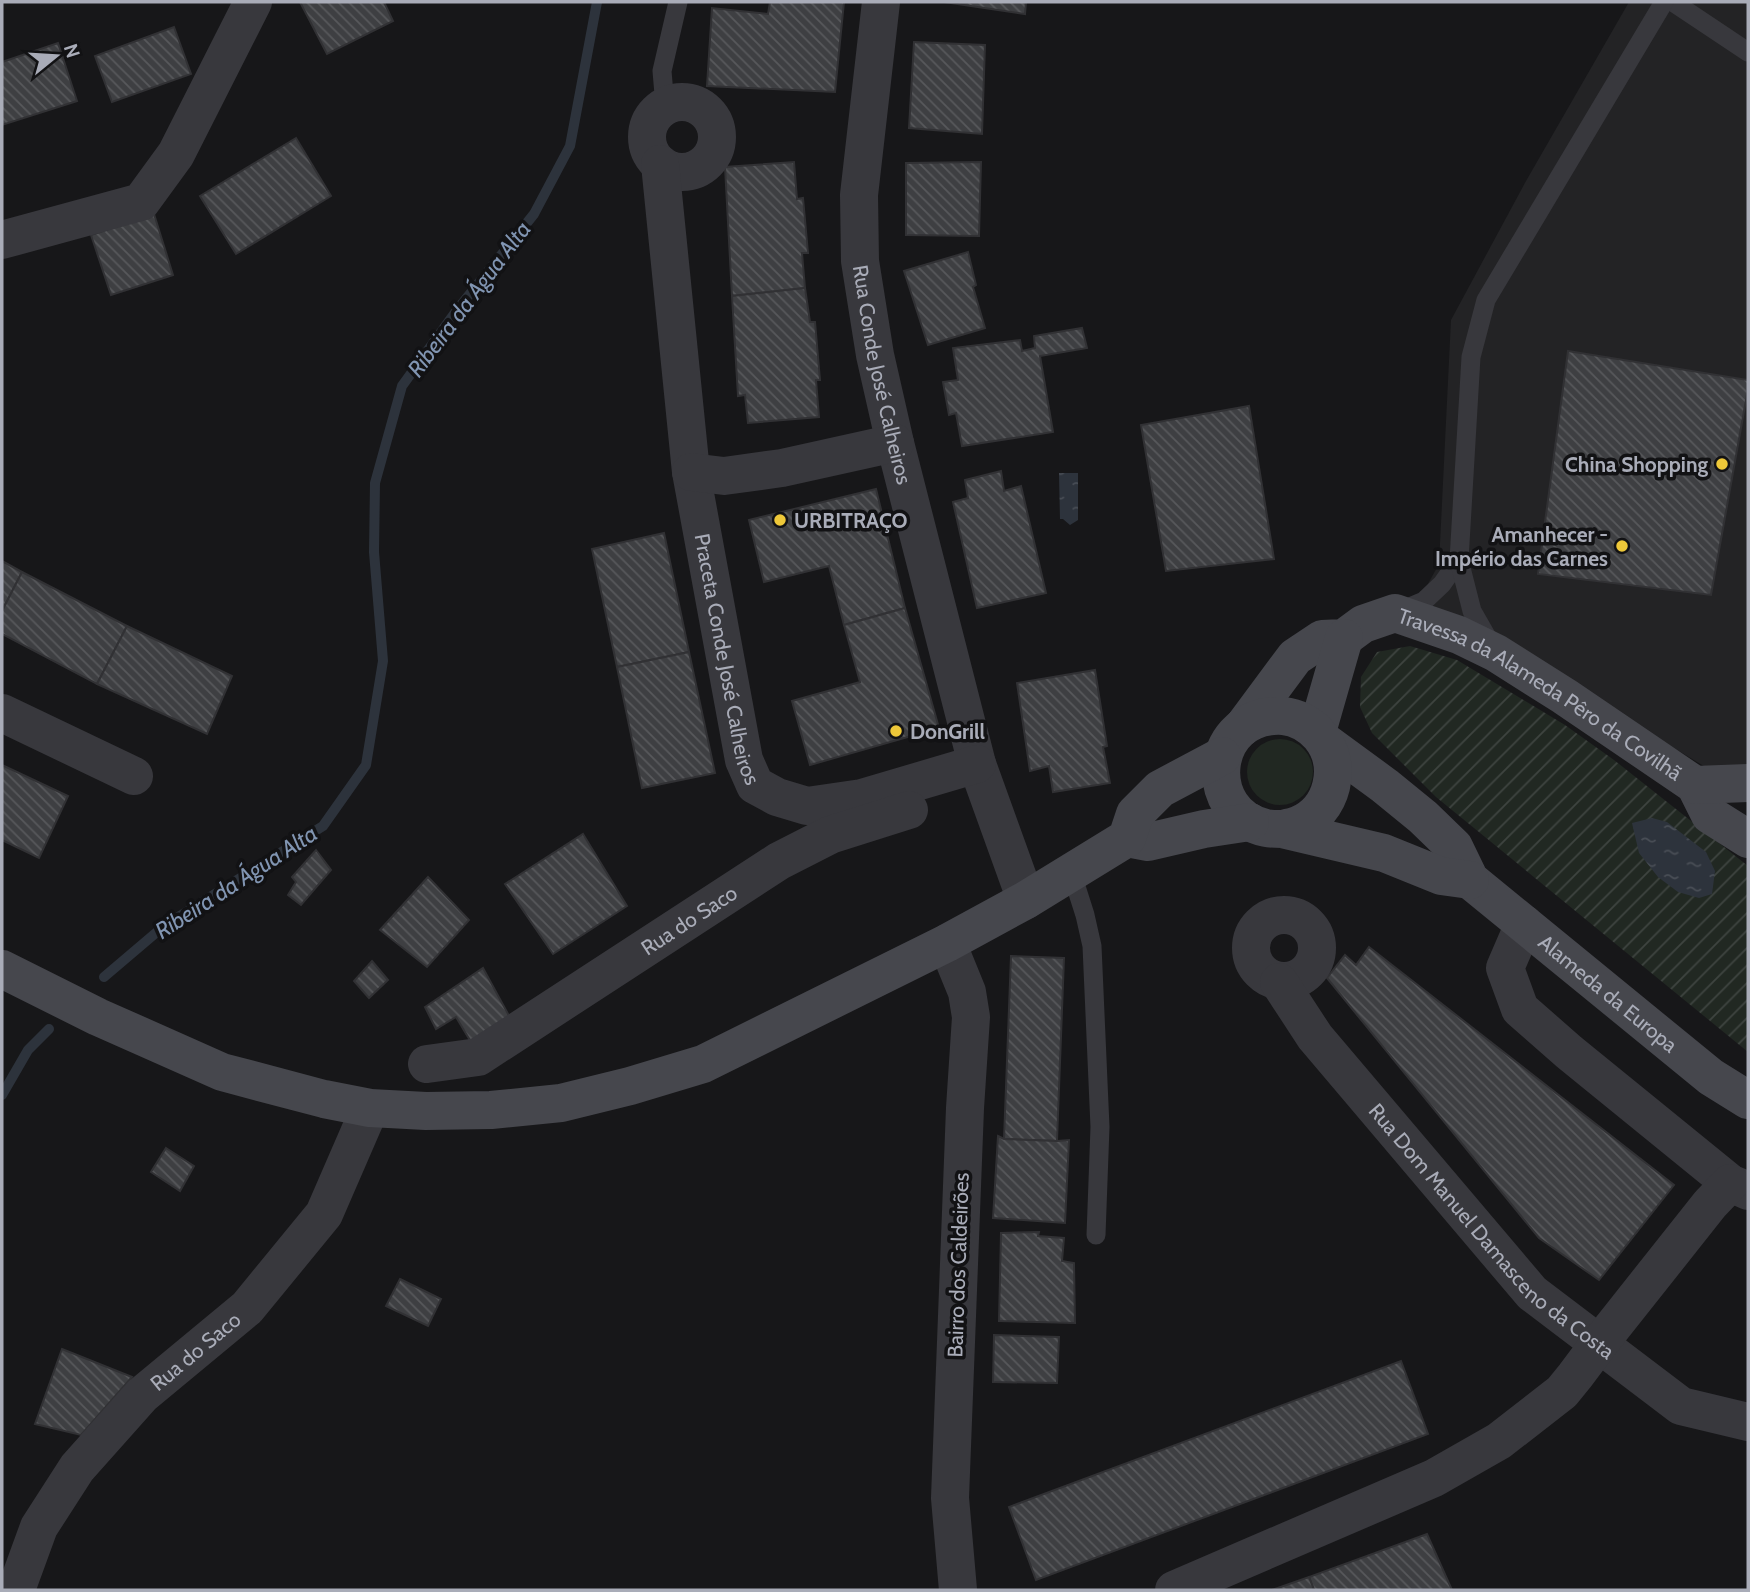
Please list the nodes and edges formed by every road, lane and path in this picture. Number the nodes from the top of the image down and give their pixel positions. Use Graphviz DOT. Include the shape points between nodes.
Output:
graph roads {
  1 [pos="253,2"];
  2 [pos="678,2"];
  3 [pos="881,2"];
  4 [pos="1664,2"];
  5 [pos="1673,2"];
  6 [pos="1748,52"];
  7 [pos="665,106"];
  8 [pos="660,164"];
  9 [pos="2,240"];
  10 [pos="895,443"];
  11 [pos="691,472"];
  12 [pos="1459,560"];
  13 [pos="1395,613"];
  14 [pos="1344,638"];
  15 [pos="1496,653"];
  16 [pos="2,713"];
  17 [pos="1321,737"];
  18 [pos="1233,741"];
  19 [pos="962,769"];
  20 [pos="134,775"];
  21 [pos="1748,783"];
  22 [pos="1695,785"];
  23 [pos="1266,826"];
  24 [pos="1127,838"];
  25 [pos="1748,839"];
  26 [pos="1070,871"];
  27 [pos="1470,880"];
  28 [pos="1026,900"];
  29 [pos="1524,924"];
  30 [pos="947,943"];
  31 [pos="2,969"];
  32 [pos="1279,982"];
  33 [pos="427,1064"];
  34 [pos="1748,1100"];
  35 [pos="370,1108"];
  36 [pos="1739,1187"];
  37 [pos="1096,1235"];
  38 [pos="1599,1344"];
  39 [pos="1748,1422"];
  40 [pos="16,1590"];
  41 [pos="958,1590"];
  42 [pos="1174,1590"];
  1 -- 9 [label="street" via="176,154 141,202"];
  2 -- 7 [label="lane" via="662,71"];
  3 -- 10 [label="street, Rua Conde José Calheiros" via="859,195 860,261"];
  4 -- 12 [label="lane" via="1486,300 1471,358"];
  5 -- 6 [label="lane"];
  7 -- 8 [label="street, Praceta Conde José Calheiros" via="650,122 647,134"];
  7 -- 8 [label="street" via="687,101 698,105 707,111 718,133 712,156 694,170 670,170"];
  8 -- 11 [label="street, Praceta Conde José Calheiros"];
  10 -- 11 [label="street" via="782,468 724,476"];
  10 -- 19 [label="street, Rua Conde José Calheiros"];
  11 -- 19 [label="street, Praceta Conde José Calheiros" via="744,760 755,785 807,806 862,798"];
  12 -- 13 [label="lane" via="1423,601"];
  12 -- 15 [label="lane" via="1472,611"];
  13 -- 14 [label="main road, Travessa da Alameda Pêro da Covilhã" via="1363,624"];
  13 -- 15 [label="main road, Travessa da Alameda Pêro da Covilhã"];
  14 -- 17 [label="main road"];
  14 -- 18 [label="main road, Travessa da Alameda Pêro da Covilhã" via="1322,639 1294,657"];
  15 -- 22 [label="main road, Travessa da Alameda Pêro da Covilhã"];
  16 -- 20 [label="street"];
  17 -- 18 [label="main road, Alameda da Europa" via="1304,722 1273,715 1257,719"];
  17 -- 23 [label="main road" via="1334,772 1323,805 1297,825"];
  17 -- 27 [label="main road, Alameda da Europa" via="1423,817 1454,847"];
  18 -- 23 [label="main road" via="1220,775 1224,794 1235,810"];
  18 -- 24 [label="main road, Alameda da Europa" via="1160,789 1135,814"];
  19 -- 28 [label="street, Rua Conde José Calheiros"];
  19 -- 33 [label="street, Rua do Saco" via="922,806 830,835 779,861 478,1057"];
  21 -- 22 [label="main road, Travessa da Alameda Pêro da Covilhã"];
  22 -- 25 [label="main road, Travessa da Alameda Pêro da Covilhã" via="1710,815"];
  23 -- 24 [label="main road" via="1204,829 1149,842"];
  23 -- 27 [label="main road, Alameda da Europa" via="1384,853 1441,876"];
  24 -- 26 [label="main road"];
  26 -- 28 [label="main road"];
  26 -- 37 [label="lane" via="1091,946 1100,1127"];
  27 -- 29 [label="main road, Alameda da Europa"];
  28 -- 30 [label="main road"];
  29 -- 34 [label="main road, Alameda da Europa" via="1711,1077"];
  29 -- 36 [label="street" via="1505,968 1520,1009"];
  30 -- 35 [label="main road" via="702,1064 630,1086 561,1103 491,1110"];
  30 -- 41 [label="street, Bairro dos Caldeirões" via="967,992 971,1017 950,1498"];
  31 -- 35 [label="main road" via="222,1072"];
  32 -- 38 [label="street, Rua Dom Manuel Damasceno da Costa" via="1315,1037 1532,1293"];
  35 -- 40 [label="street, Rua do Saco" via="324,1214 247,1308 142,1395 77,1468 39,1527"];
  36 -- 38 [label="street" via="1710,1204"];
  38 -- 39 [label="street, Rua Dom Manuel Damasceno da Costa" via="1681,1406"];
  38 -- 42 [label="street" via="1562,1392 1499,1441 1434,1478"];
}
